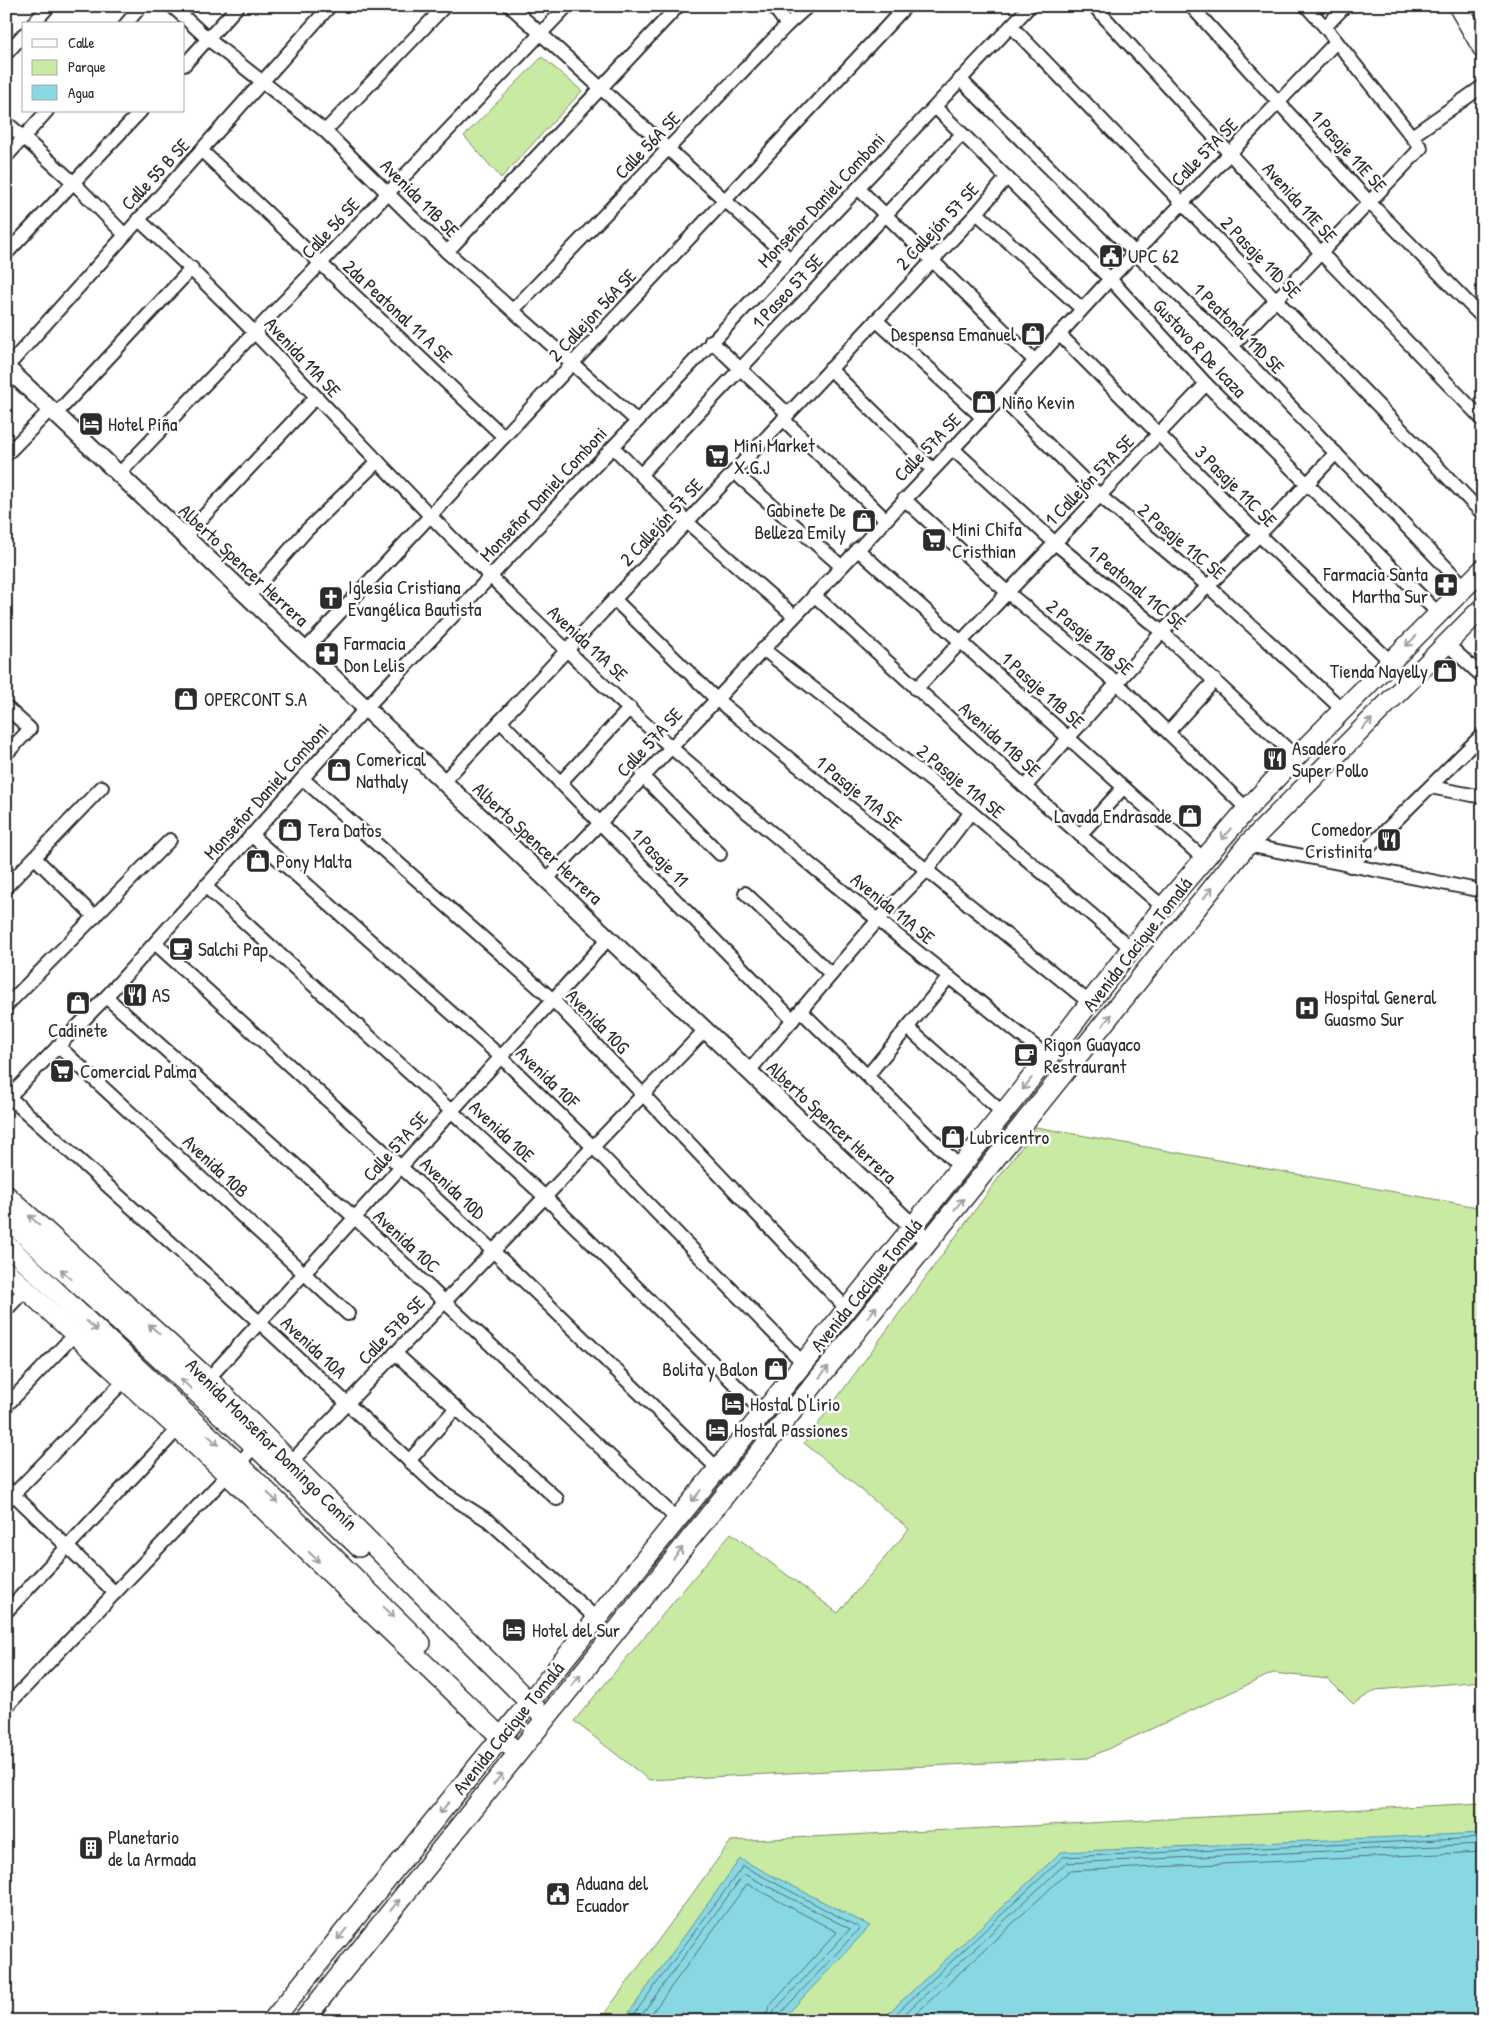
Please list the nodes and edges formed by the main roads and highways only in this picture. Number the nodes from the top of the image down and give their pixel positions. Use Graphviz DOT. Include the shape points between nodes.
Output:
graph roads {
  1 [pos="1458,6"];
  2 [pos="1483,49"];
  3 [pos="1483,569"];
  4 [pos="1483,607"];
  5 [pos="6,1195"];
  6 [pos="6,1218"];
  7 [pos="6,1244"];
  8 [pos="6,1271"];
  9 [pos="260,1441"];
  10 [pos="233,1470"];
  11 [pos="529,1702"];
  12 [pos="546,1718"];
  13 [pos="500,1738"];
  14 [pos="518,1754"];
  15 [pos="272,2021"];
  16 [pos="303,2021"];
  1 -- 2 [label="main road"];
  3 -- 11 [label="main road, Avenida Cacique Tomalá, one-way" via="1296,757 1163,907 1004,1113"];
  12 -- 4 [label="main road, Avenida Cacique Tomalá, one-way" via="1247,845"];
  9 -- 5 [label="main road, Avenida Monseñor Domingo Comín, one-way" via="208,1379"];
  9 -- 6 [label="main road, Avenida Monseñor Domingo Comín, one-way"];
  7 -- 10 [label="main road, Avenida Monseñor Domingo Comín, one-way"];
  8 -- 10 [label="main road, Avenida Monseñor Domingo Comín" via="178,1429"];
  9 -- 11 [label="main road, Avenida Monseñor Domingo Comín" via="493,1677"];
  9 -- 11 [label="main road, Avenida Monseñor Domingo Comín" via="292,1461"];
  10 -- 13 [label="main road, Avenida Monseñor Domingo Comín, one-way" via="479,1700"];
  11 -- 12 [label="main road, Avenida Monseñor Domingo Comín"];
  11 -- 13 [label="main road, Avenida Cacique Tomalá"];
  12 -- 14 [label="main road, Avenida Cacique Tomalá"];
  13 -- 14 [label="main road, Avenida Monseñor Domingo Comín"];
  13 -- 15 [label="main road, Avenida Cacique Tomalá, one-way"];
  16 -- 14 [label="main road, Avenida Cacique Tomalá, one-way"];
}
